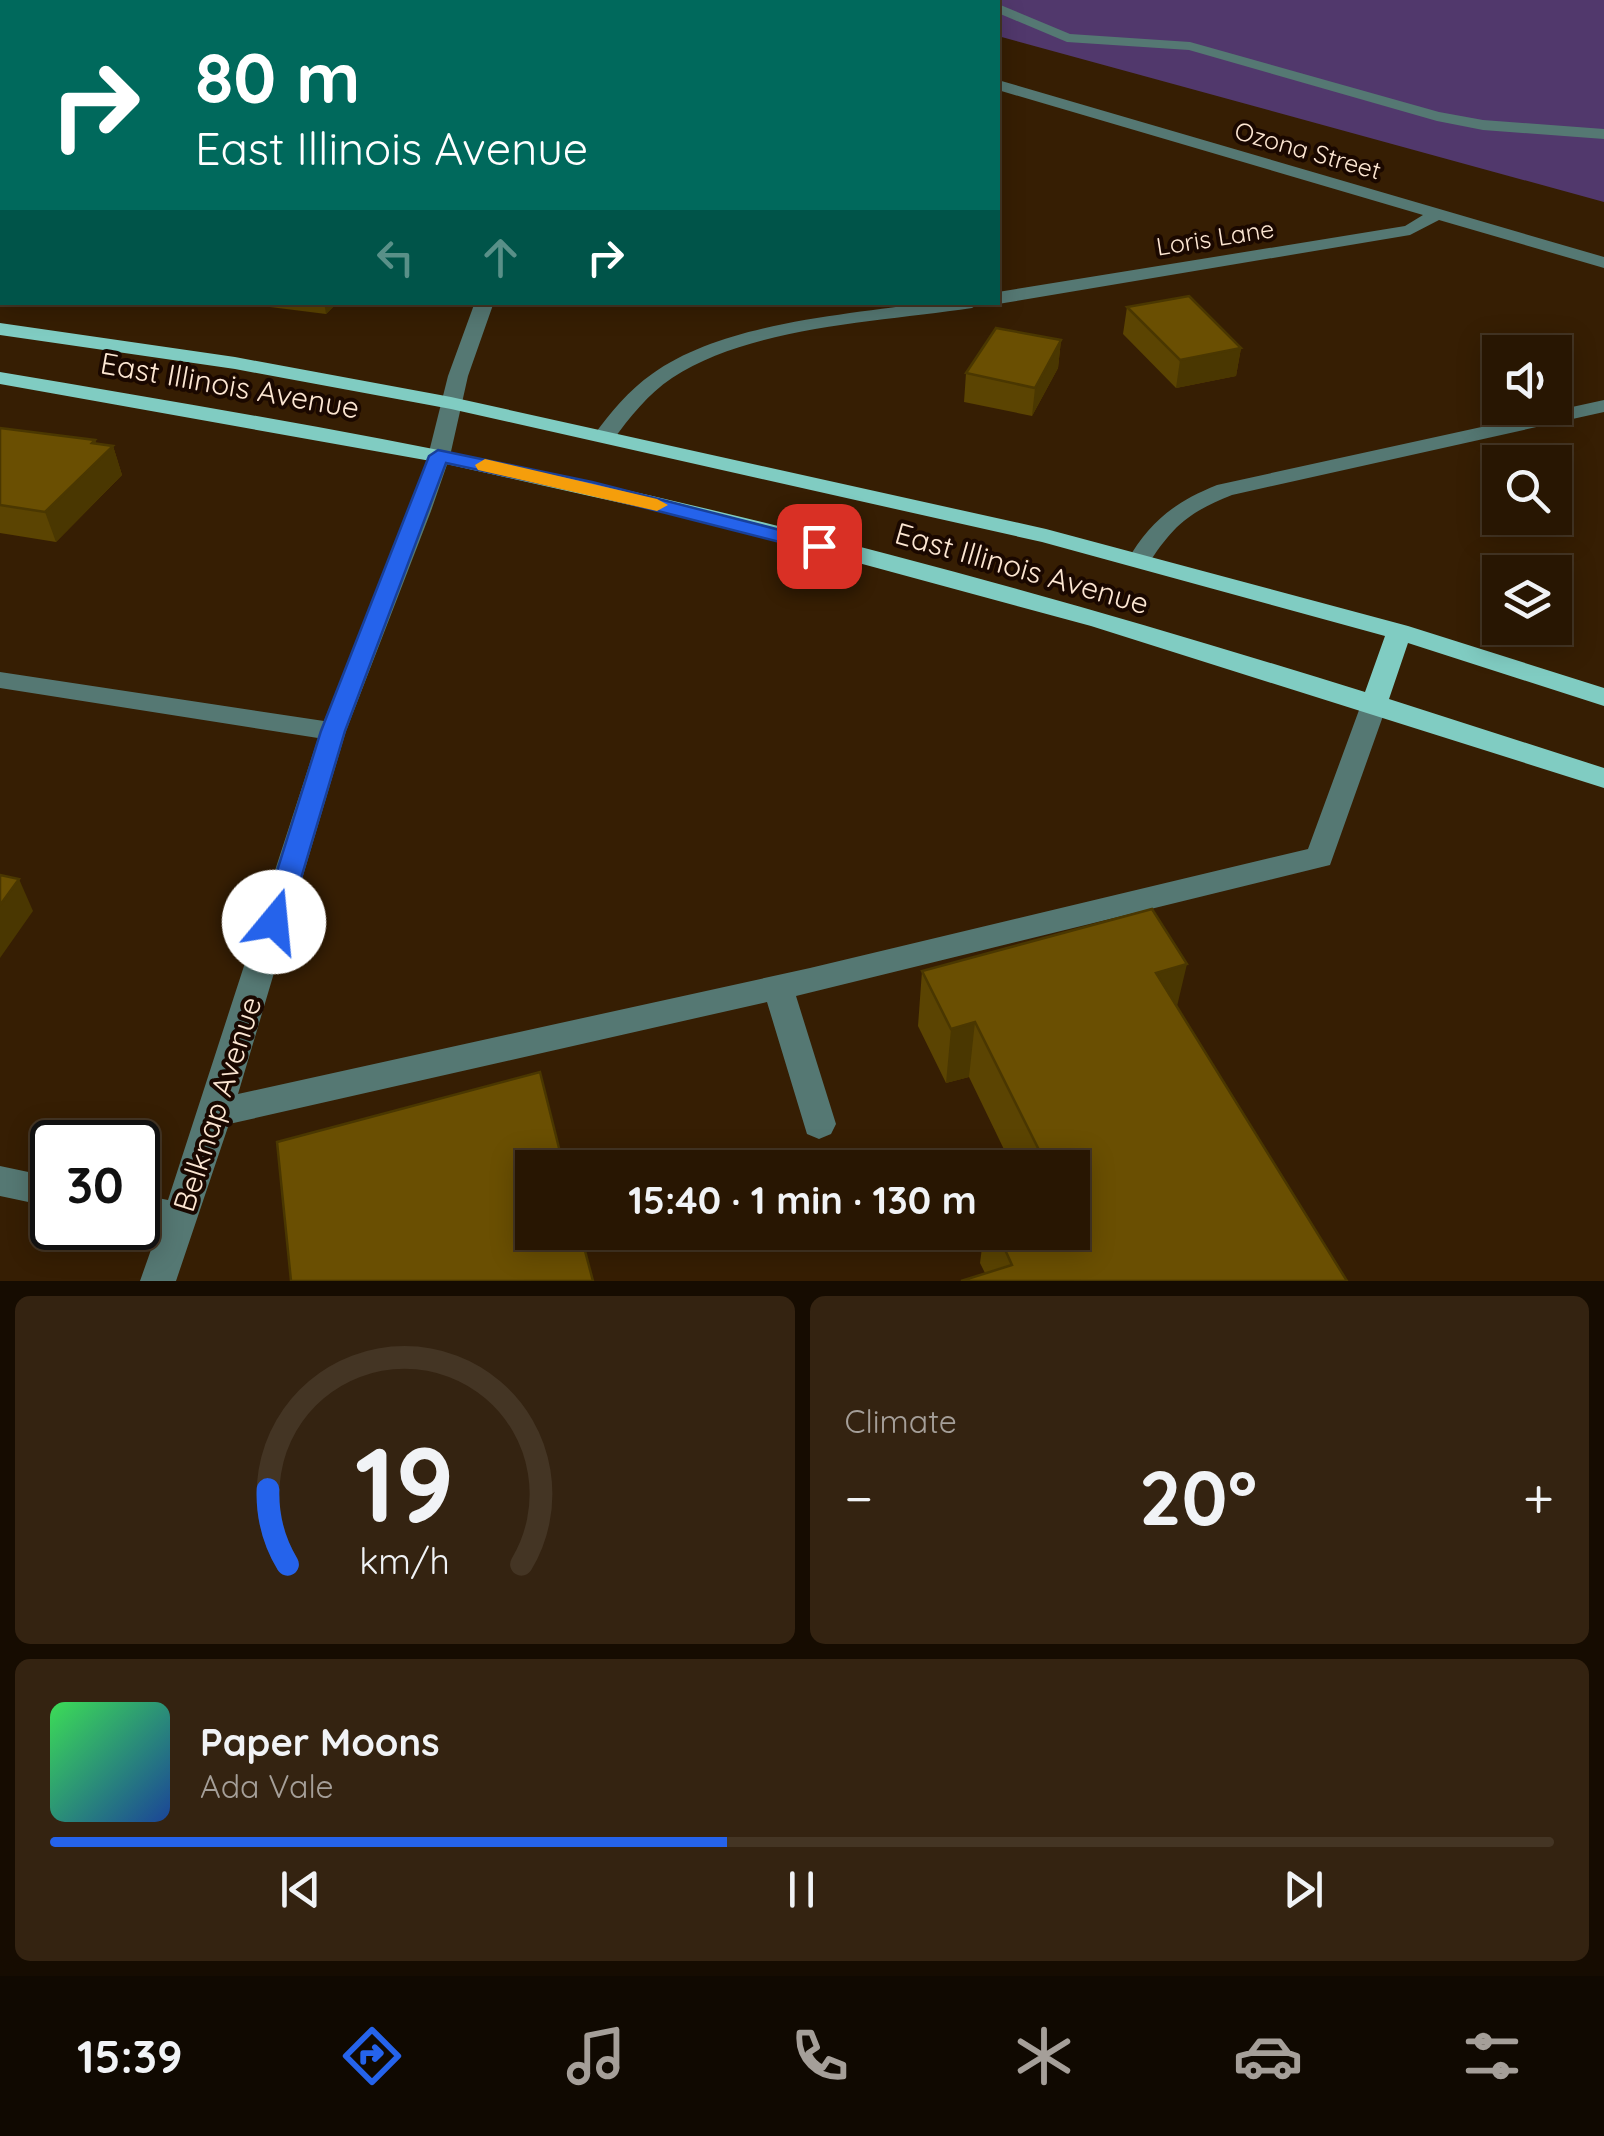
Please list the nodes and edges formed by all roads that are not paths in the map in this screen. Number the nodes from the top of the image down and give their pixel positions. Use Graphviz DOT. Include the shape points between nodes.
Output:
graph roads {
  1 [pos="1000,9"];
  2 [pos="1000,86"];
  3 [pos="1604,134"];
  4 [pos="1438,214"];
  5 [pos="1604,263"];
  6 [pos="1000,298"];
  7 [pos="484,305"];
  8 [pos="955,305"];
  9 [pos="0,329"];
  10 [pos="0,378"];
  11 [pos="451,403"];
  12 [pos="1604,406"];
  13 [pos="604,436"];
  14 [pos="438,456"];
  15 [pos="1139,561"];
  16 [pos="1398,632"];
  17 [pos="0,680"];
  18 [pos="1604,697"];
  19 [pos="1375,702"];
  20 [pos="333,731"];
  21 [pos="1604,778"];
  22 [pos="778,988"];
  23 [pos="216,1114"];
  24 [pos="819,1124"];
  25 [pos="0,1181"];
  26 [pos="30,1187"];
  27 [pos="160,1215"];
  28 [pos="180,1219"];
  29 [pos="158,1281"];
  1 -- 3 [label="street" via="1076,40 1190,46 1483,126"];
  2 -- 4 [label="street, Ozona Street"];
  4 -- 5 [label="street, Ozona Street"];
  4 -- 6 [label="street, Loris Lane" via="1410,230"];
  7 -- 11 [label="street, Belknap Avenue"];
  8 -- 13 [label="street" via="718,347 668,371"];
  9 -- 11 [label="main road, East Illinois Avenue"];
  10 -- 14 [label="main road, East Illinois Avenue"];
  11 -- 13 [label="main road, East Illinois Avenue"];
  11 -- 14 [label="street, Belknap Avenue"];
  12 -- 15 [label="street" via="1226,490 1170,515"];
  13 -- 15 [label="main road, East Illinois Avenue"];
  14 -- 19 [label="main road, East Illinois Avenue" via="933,575"];
  14 -- 20 [label="street, Belknap Avenue"];
  15 -- 16 [label="main road, East Illinois Avenue"];
  16 -- 18 [label="main road, East Illinois Avenue"];
  16 -- 19 [label="main road"];
  17 -- 20 [label="street"];
  19 -- 21 [label="main road, East Illinois Avenue"];
  19 -- 22 [label="street" via="1320,857"];
  20 -- 23 [label="street, Belknap Avenue"];
  22 -- 23 [label="street"];
  22 -- 24 [label="street"];
  23 -- 28 [label="street, Belknap Avenue"];
  25 -- 26 [label="street"];
  27 -- 28 [label="street"];
  28 -- 29 [label="street, Belknap Avenue"];
}
